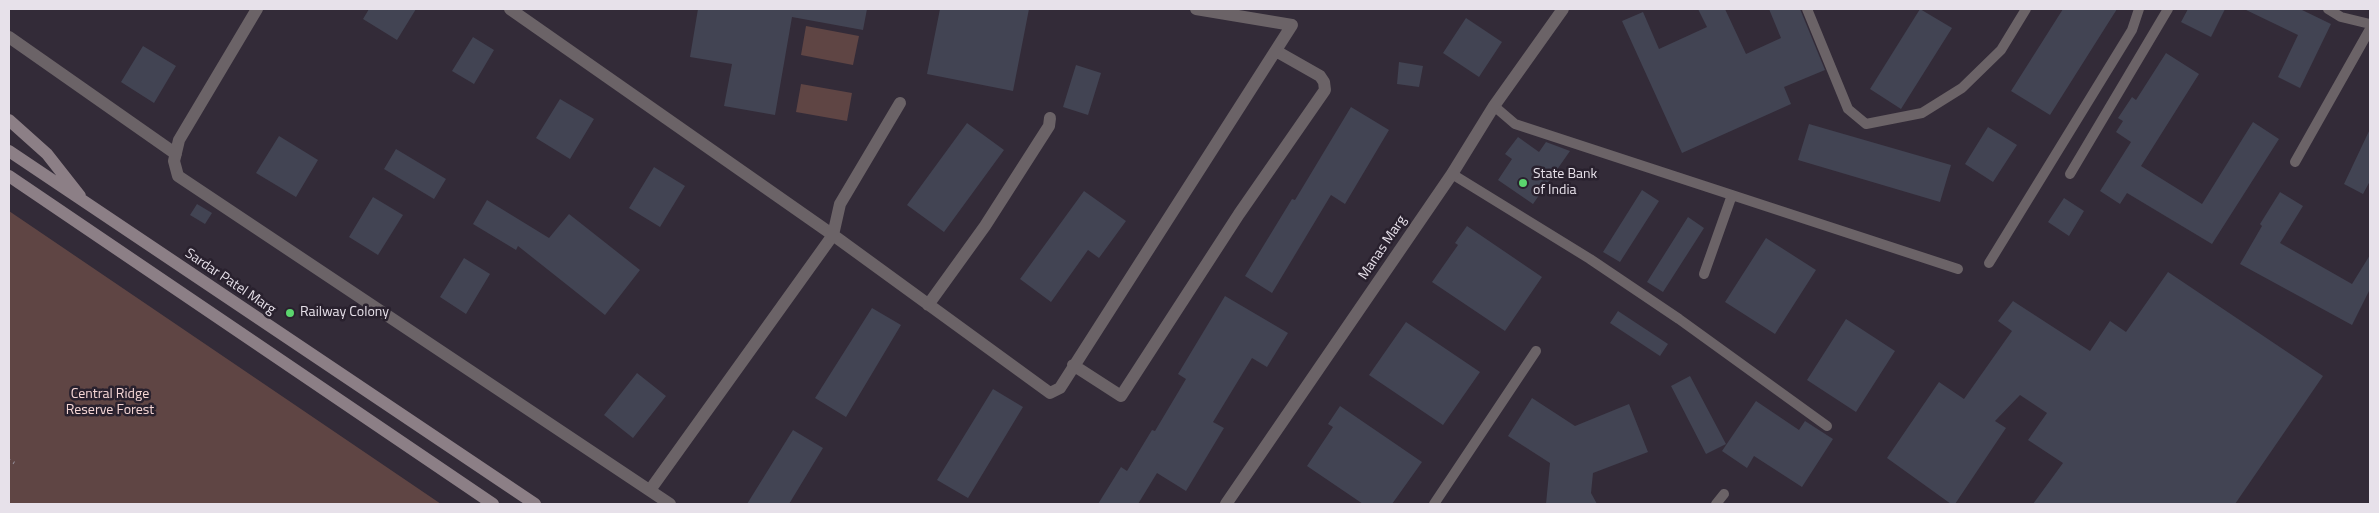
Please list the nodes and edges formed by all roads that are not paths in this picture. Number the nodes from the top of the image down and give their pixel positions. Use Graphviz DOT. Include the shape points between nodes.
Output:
graph roads {
  1 [pos="257,9"];
  2 [pos="510,9"];
  3 [pos="1196,9"];
  4 [pos="1563,9"];
  5 [pos="1807,9"];
  6 [pos="2026,9"];
  7 [pos="2139,9"];
  8 [pos="2168,9"];
  9 [pos="2328,9"];
  10 [pos="2370,24"];
  11 [pos="2370,29"];
  12 [pos="9,37"];
  13 [pos="1276,51"];
  14 [pos="900,103"];
  15 [pos="1494,106"];
  16 [pos="1050,118"];
  17 [pos="9,120"];
  18 [pos="9,151"];
  19 [pos="176,154"];
  20 [pos="2294,162"];
  21 [pos="1452,174"];
  22 [pos="2070,174"];
  23 [pos="9,176"];
  24 [pos="1732,195"];
  25 [pos="87,204"];
  26 [pos="833,235"];
  27 [pos="1989,263"];
  28 [pos="1958,269"];
  29 [pos="1704,274"];
  30 [pos="928,305"];
  31 [pos="1536,351"];
  32 [pos="1073,365"];
  33 [pos="1827,426"];
  34 [pos="650,490"];
  35 [pos="1724,494"];
  36 [pos="493,504"];
  37 [pos="535,504"];
  38 [pos="670,504"];
  39 [pos="1226,504"];
  40 [pos="1434,504"];
  41 [pos="1716,504"];
  1 -- 19 [label="street" via="179,140"];
  2 -- 26 [label="street"];
  3 -- 13 [label="street" via="1292,25"];
  4 -- 15 [label="street, Manas Marg"];
  5 -- 6 [label="lane" via="1848,110 1866,124 1922,113 1962,88 2001,50"];
  7 -- 27 [label="lane" via="2132,30"];
  8 -- 22 [label="lane"];
  9 -- 10 [label="lane"];
  11 -- 20 [label="lane"];
  12 -- 19 [label="street"];
  13 -- 32 [label="street"];
  13 -- 32 [label="street" via="1320,76 1325,90 1239,214 1121,396"];
  14 -- 26 [label="street" via="840,204"];
  15 -- 21 [label="street, Manas Marg"];
  15 -- 24 [label="lane" via="1516,124"];
  16 -- 30 [label="street" via="1049,126 985,226"];
  17 -- 25 [label="main road" via="47,154"];
  18 -- 25 [label="main road, Sardar Patel Marg"];
  19 -- 34 [label="street" via="176,170 185,182"];
  21 -- 33 [label="lane" via="1598,264"];
  21 -- 39 [label="street, Manas Marg"];
  23 -- 36 [label="main road"];
  24 -- 28 [label="lane"];
  24 -- 29 [label="lane"];
  25 -- 37 [label="main road, Sardar Patel Marg"];
  26 -- 30 [label="street"];
  26 -- 34 [label="street"];
  30 -- 32 [label="street" via="1046,392 1056,392"];
  31 -- 40 [label="lane"];
  34 -- 38 [label="street"];
  35 -- 41 [label="lane"];
}
